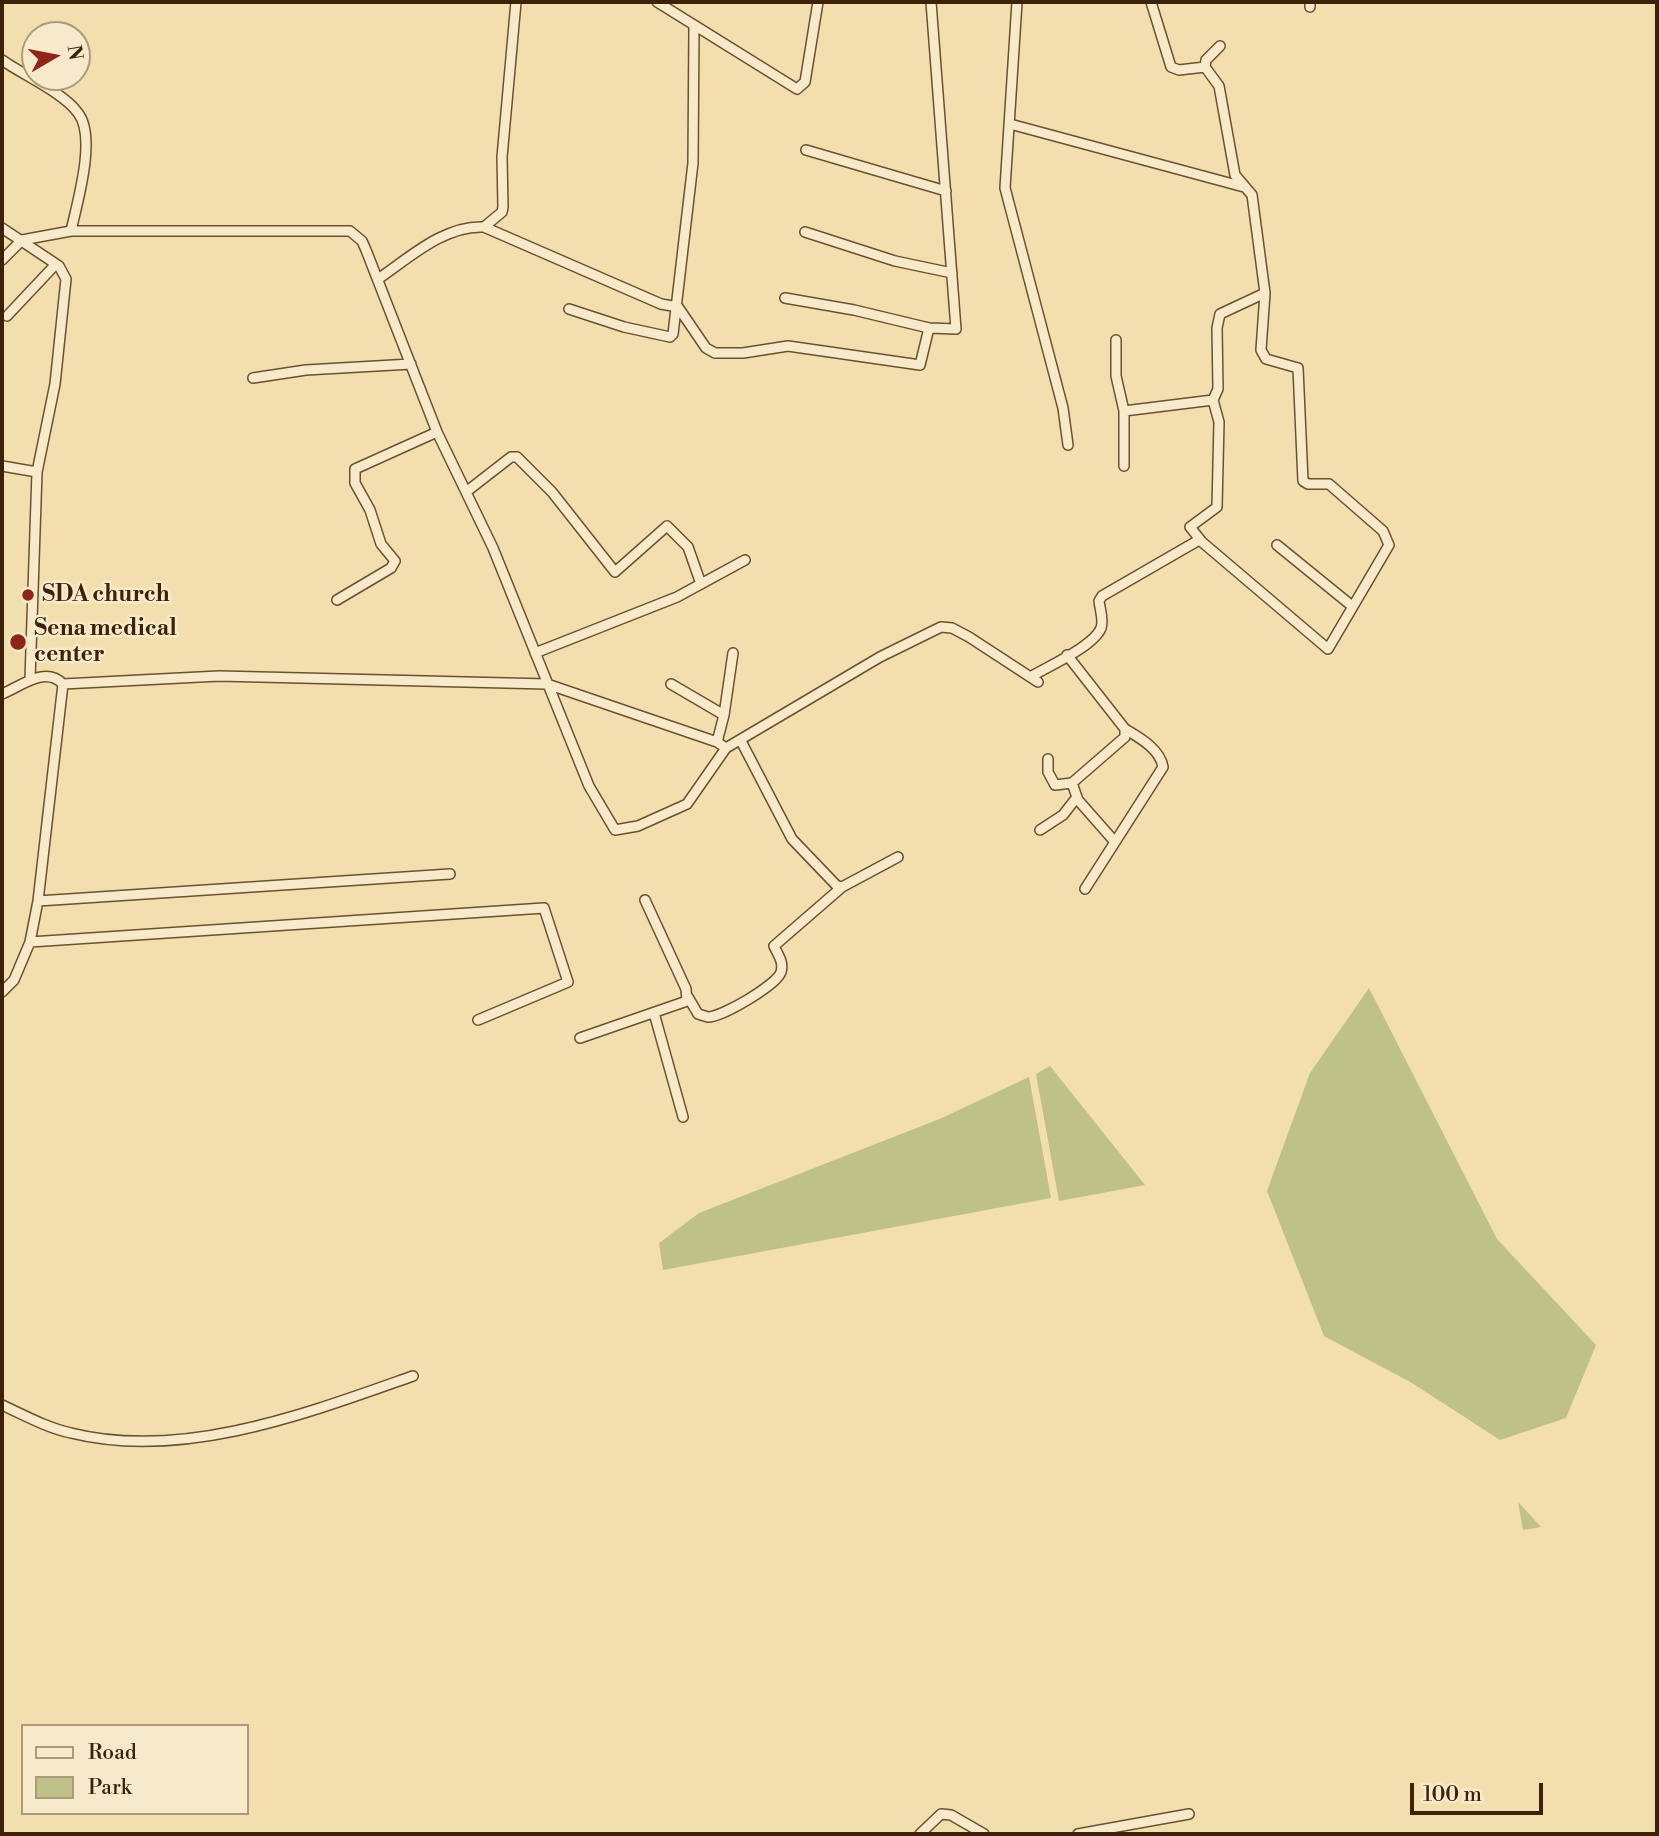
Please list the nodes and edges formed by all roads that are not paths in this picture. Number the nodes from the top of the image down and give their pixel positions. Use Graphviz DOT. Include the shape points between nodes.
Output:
graph roads {
  1 [pos="516,2"];
  2 [pos="657,2"];
  3 [pos="818,2"];
  4 [pos="931,2"];
  5 [pos="1017,2"];
  6 [pos="1151,2"];
  7 [pos="694,26"];
  8 [pos="1220,46"];
  9 [pos="2,60"];
  10 [pos="1205,67"];
  11 [pos="1010,124"];
  12 [pos="806,150"];
  13 [pos="1244,187"];
  14 [pos="946,191"];
  15 [pos="484,227"];
  16 [pos="2,228"];
  17 [pos="71,231"];
  18 [pos="805,232"];
  19 [pos="22,240"];
  20 [pos="2,260"];
  21 [pos="56,264"];
  22 [pos="952,273"];
  23 [pos="377,279"];
  24 [pos="1265,293"];
  25 [pos="785,298"];
  26 [pos="678,307"];
  27 [pos="569,309"];
  28 [pos="7,316"];
  29 [pos="929,328"];
  30 [pos="1115,340"];
  31 [pos="411,364"];
  32 [pos="254,378"];
  33 [pos="1213,400"];
  34 [pos="1124,411"];
  35 [pos="438,432"];
  36 [pos="1068,445"];
  37 [pos="2,466"];
  38 [pos="1124,466"];
  39 [pos="37,472"];
  40 [pos="466,492"];
  41 [pos="1199,540"];
  42 [pos="1277,545"];
  43 [pos="745,560"];
  44 [pos="701,584"];
  45 [pos="337,600"];
  46 [pos="1352,606"];
  47 [pos="535,653"];
  48 [pos="733,653"];
  49 [pos="1067,655"];
  50 [pos="30,679"];
  51 [pos="63,684"];
  52 [pos="547,684"];
  53 [pos="671,684"];
  54 [pos="2,694"];
  55 [pos="724,715"];
  56 [pos="1125,729"];
  57 [pos="717,741"];
  58 [pos="741,741"];
  59 [pos="726,748"];
  60 [pos="1048,759"];
  61 [pos="1072,783"];
  62 [pos="1077,797"];
  63 [pos="1040,830"];
  64 [pos="1115,842"];
  65 [pos="898,857"];
  66 [pos="450,874"];
  67 [pos="842,887"];
  68 [pos="1085,889"];
  69 [pos="645,900"];
  70 [pos="38,901"];
  71 [pos="30,942"];
  72 [pos="2,992"];
  73 [pos="688,998"];
  74 [pos="654,1013"];
  75 [pos="478,1020"];
  76 [pos="580,1038"];
  77 [pos="683,1117"];
  78 [pos="413,1376"];
  79 [pos="2,1405"];
  80 [pos="1189,1814"];
  81 [pos="920,1834"];
  82 [pos="984,1834"];
  83 [pos="1078,1834"];
  1 -- 15 [label="street" via="502,158 503,207"];
  2 -- 7 [label="street"];
  3 -- 7 [label="street" via="802,88 793,87"];
  4 -- 14 [label="street"];
  5 -- 11 [label="street"];
  6 -- 10 [label="street" via="1171,67"];
  7 -- 26 [label="street" via="693,163"];
  8 -- 10 [label="street"];
  9 -- 17 [label="street" via="68,103 82,119 86,160"];
  10 -- 13 [label="street" via="1219,86 1232,166"];
  11 -- 13 [label="street"];
  11 -- 36 [label="street" via="1005,188 1060,396"];
  12 -- 14 [label="street"];
  13 -- 24 [label="street" via="1252,195"];
  14 -- 22 [label="street"];
  15 -- 23 [label="street" via="447,233"];
  15 -- 26 [label="street" via="661,304"];
  16 -- 19 [label="street"];
  17 -- 19 [label="street"];
  17 -- 23 [label="street" via="350,231 362,241"];
  18 -- 22 [label="street" via="895,261"];
  19 -- 20 [label="street"];
  19 -- 21 [label="street"];
  21 -- 28 [label="street"];
  21 -- 39 [label="street" via="64,272 66,285 55,384"];
  22 -- 29 [label="street" via="956,329"];
  23 -- 31 [label="street"];
  24 -- 33 [label="street" via="1220,314 1219,389"];
  24 -- 46 [label="street" via="1261,351 1266,359 1298,368 1303,481 1329,484 1387,536 1389,545"];
  25 -- 29 [label="street"];
  26 -- 27 [label="street" via="670,337"];
  26 -- 29 [label="street" via="706,348 715,353 788,346 920,365"];
  30 -- 34 [label="street" via="1116,376"];
  31 -- 32 [label="street"];
  31 -- 35 [label="street"];
  33 -- 34 [label="street"];
  33 -- 41 [label="street" via="1219,422 1217,507 1190,527"];
  34 -- 38 [label="street"];
  35 -- 40 [label="street"];
  35 -- 45 [label="street" via="355,468 355,482 381,544 395,561 391,568"];
  37 -- 39 [label="street"];
  39 -- 50 [label="street"];
  40 -- 44 [label="street" via="517,457 552,492 609,568 620,570 667,526 688,547"];
  40 -- 47 [label="street"];
  41 -- 46 [label="street" via="1328,649"];
  41 -- 49 [label="street" via="1102,596 1102,627"];
  42 -- 46 [label="street"];
  43 -- 44 [label="street"];
  44 -- 47 [label="street"];
  47 -- 52 [label="street"];
  48 -- 55 [label="street"];
  49 -- 56 [label="street"];
  49 -- 58 [label="street" via="1035,679 969,637 941,627 880,657"];
  50 -- 51 [label="street" via="45,676"];
  50 -- 54 [label="street"];
  51 -- 52 [label="street" via="219,676"];
  51 -- 70 [label="street"];
  52 -- 57 [label="street"];
  52 -- 59 [label="street" via="589,786 615,830 687,804"];
  53 -- 55 [label="street"];
  55 -- 57 [label="street"];
  56 -- 61 [label="street" via="1117,747"];
  56 -- 64 [label="street" via="1154,750 1164,767"];
  57 -- 59 [label="street"];
  58 -- 59 [label="street"];
  58 -- 67 [label="street" via="792,839"];
  60 -- 61 [label="street" via="1055,785"];
  61 -- 62 [label="street"];
  62 -- 63 [label="street" via="1063,815"];
  62 -- 64 [label="street"];
  64 -- 68 [label="street"];
  65 -- 67 [label="street"];
  66 -- 70 [label="street"];
  67 -- 73 [label="street" via="774,946 782,963 773,984 722,1014 708,1017 698,1014"];
  69 -- 73 [label="street"];
  70 -- 71 [label="street"];
  71 -- 72 [label="street" via="14,980"];
  71 -- 75 [label="street" via="544,908 568,982"];
  73 -- 74 [label="street"];
  74 -- 76 [label="street"];
  74 -- 77 [label="street"];
  78 -- 79 [label="street" via="272,1423 168,1440 116,1441 68,1433"];
  80 -- 83 [label="street"];
  81 -- 82 [label="street" via="941,1814"];
}
